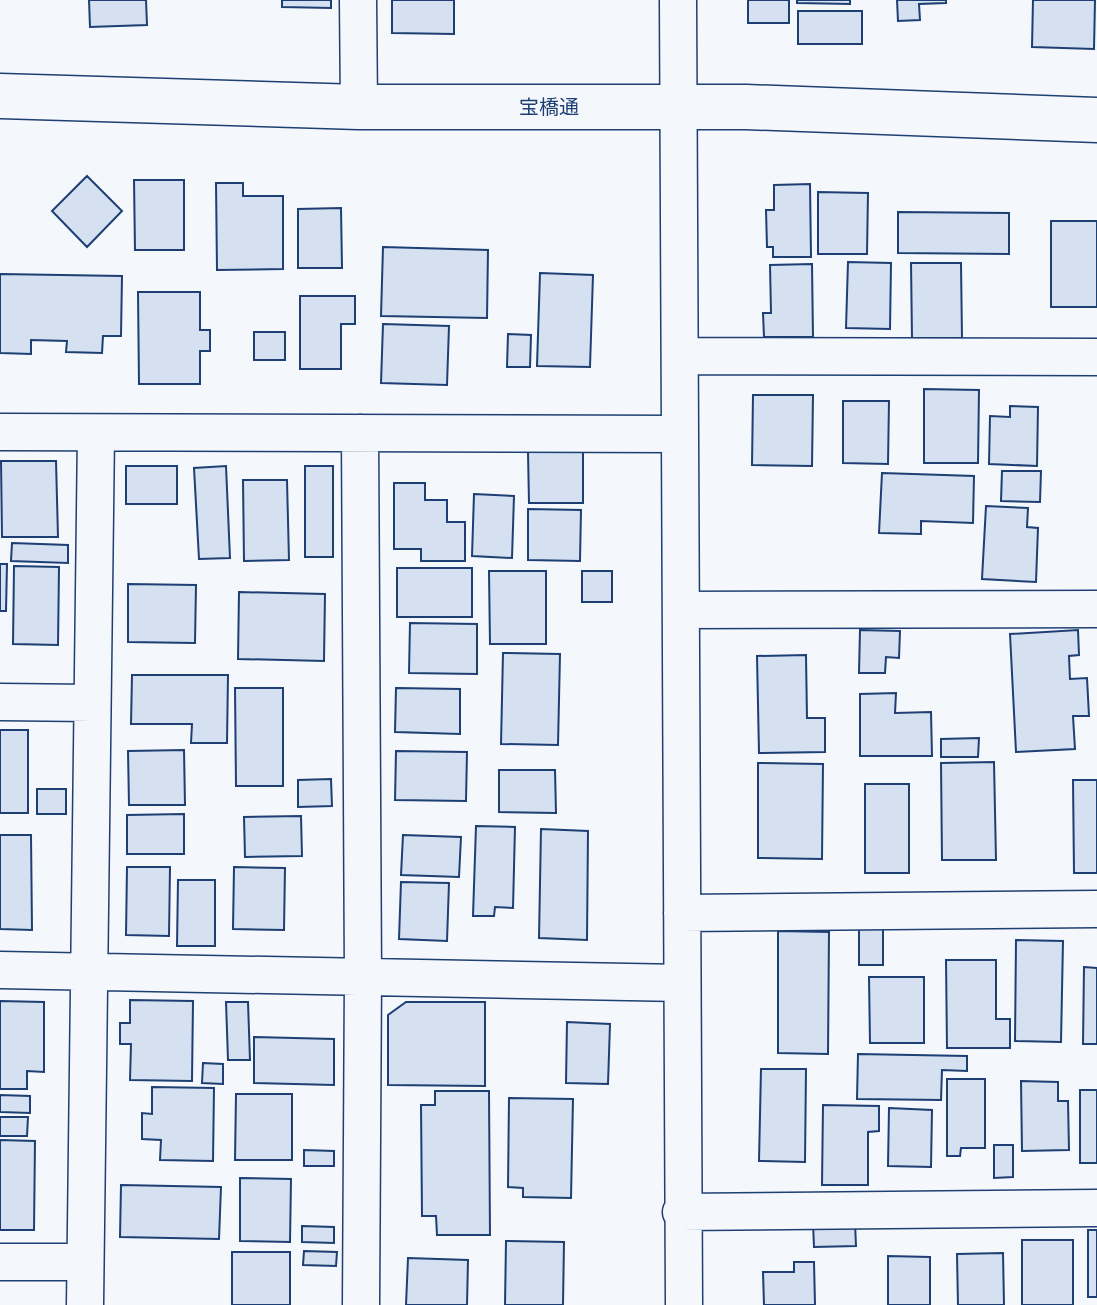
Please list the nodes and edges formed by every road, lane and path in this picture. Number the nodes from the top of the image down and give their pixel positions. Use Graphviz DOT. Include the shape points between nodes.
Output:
graph roads {
  1 [pos="358,0"];
  2 [pos="678,0"];
  3 [pos="0,96"];
  4 [pos="678,105"];
  5 [pos="359,107"];
  6 [pos="1097,120"];
  7 [pos="680,356"];
  8 [pos="1097,357"];
  9 [pos="0,432"];
  10 [pos="96,433"];
  11 [pos="360,433"];
  12 [pos="680,434"];
  13 [pos="1097,609"];
  14 [pos="681,610"];
  15 [pos="0,702"];
  16 [pos="91,703"];
  17 [pos="1097,909"];
  18 [pos="682,913"];
  19 [pos="0,970"];
  20 [pos="89,970"];
  21 [pos="363,976"];
  22 [pos="682,983"];
  23 [pos="1097,1208"];
  24 [pos="681,1212"];
  25 [pos="0,1262"];
  26 [pos="85,1262"];
  27 [pos="85,1305"];
  28 [pos="361,1305"];
  29 [pos="684,1305"];
  1 -- 5 [label="street"];
  2 -- 4 [label="street"];
  3 -- 5 [label="street, 宝橋通"];
  4 -- 5 [label="street, 宝橋通"];
  4 -- 6 [label="street, 宝橋通"];
  4 -- 7 [label="street"];
  7 -- 8 [label="street"];
  7 -- 12 [label="street"];
  9 -- 10 [label="street"];
  10 -- 11 [label="street"];
  10 -- 16 [label="street"];
  11 -- 12 [label="street"];
  11 -- 21 [label="street"];
  12 -- 14 [label="street"];
  13 -- 14 [label="street"];
  14 -- 18 [label="street"];
  15 -- 16 [label="street"];
  16 -- 20 [label="street"];
  17 -- 18 [label="street"];
  18 -- 22 [label="street"];
  19 -- 20 [label="street"];
  20 -- 21 [label="street"];
  20 -- 26 [label="street"];
  21 -- 22 [label="street"];
  21 -- 28 [label="street"];
  22 -- 24 [label="street"];
  23 -- 24 [label="street"];
  24 -- 29 [label="street"];
  25 -- 26 [label="street"];
  26 -- 27 [label="street"];
}
